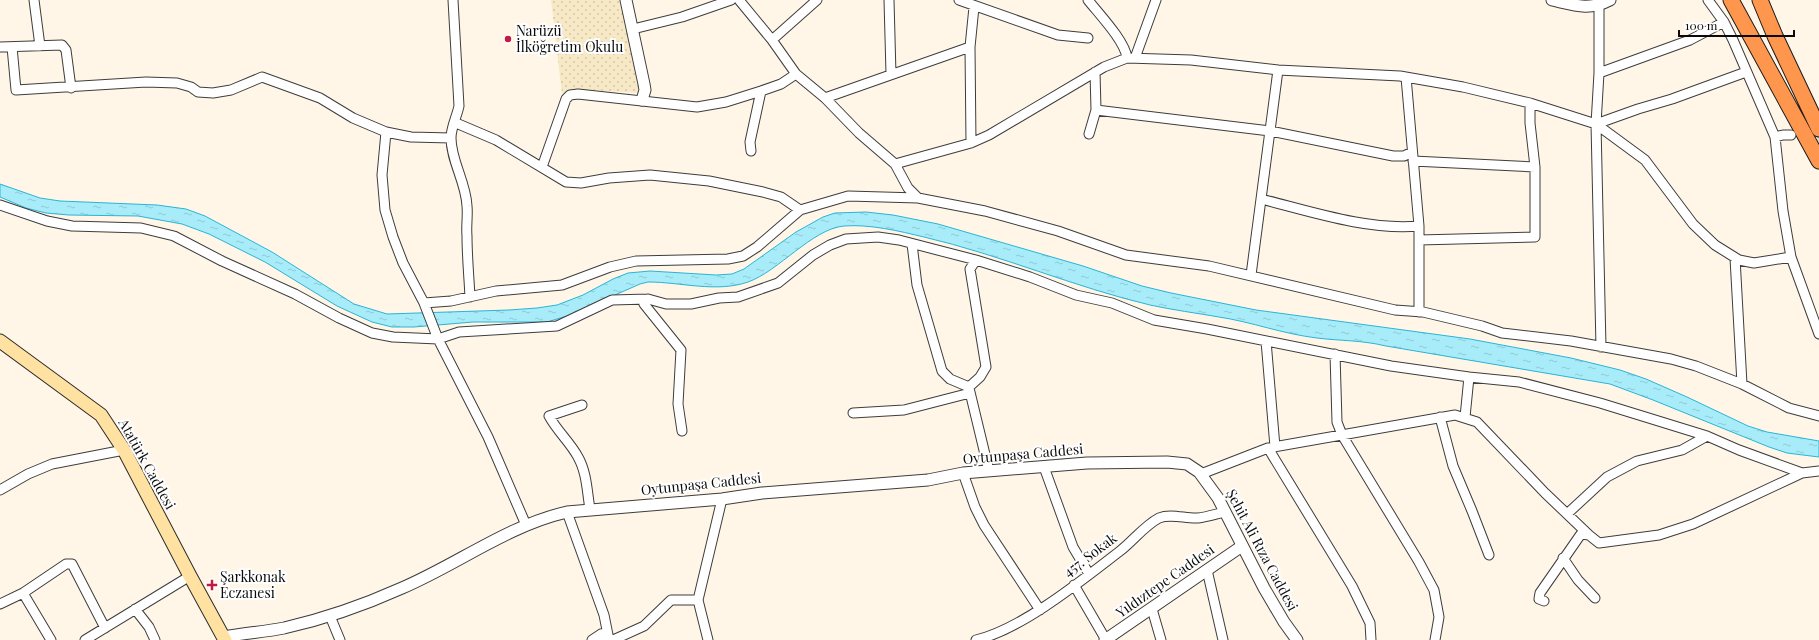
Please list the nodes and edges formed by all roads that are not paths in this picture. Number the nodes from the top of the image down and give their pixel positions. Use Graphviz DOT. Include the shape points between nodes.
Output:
graph roads {
  1 [pos="34,0"];
  2 [pos="453,0"];
  3 [pos="626,0"];
  4 [pos="731,0"];
  5 [pos="739,0"];
  6 [pos="817,0"];
  7 [pos="889,0"];
  8 [pos="959,0"];
  9 [pos="1088,0"];
  10 [pos="1156,0"];
  11 [pos="1552,0"];
  12 [pos="1610,0"];
  13 [pos="1708,0"];
  14 [pos="1731,0"];
  15 [pos="1760,0"];
  16 [pos="1599,5"];
  17 [pos="974,6"];
  18 [pos="1724,22"];
  19 [pos="633,29"];
  20 [pos="1088,38"];
  21 [pos="772,40"];
  22 [pos="40,46"];
  23 [pos="0,47"];
  24 [pos="12,47"];
  25 [pos="970,47"];
  26 [pos="1131,58"];
  27 [pos="1278,70"];
  28 [pos="1095,72"];
  29 [pos="1746,72"];
  30 [pos="1599,73"];
  31 [pos="796,74"];
  32 [pos="891,74"];
  33 [pos="1406,77"];
  34 [pos="71,88"];
  35 [pos="761,91"];
  36 [pos="825,98"];
  37 [pos="642,100"];
  38 [pos="1530,103"];
  39 [pos="1096,110"];
  40 [pos="456,123"];
  41 [pos="1596,124"];
  42 [pos="1819,129"];
  43 [pos="1270,131"];
  44 [pos="386,132"];
  45 [pos="1089,134"];
  46 [pos="1791,135"];
  47 [pos="1775,137"];
  48 [pos="451,138"];
  49 [pos="971,143"];
  50 [pos="751,151"];
  51 [pos="1413,156"];
  52 [pos="1819,160"];
  53 [pos="895,164"];
  54 [pos="542,166"];
  55 [pos="1535,167"];
  56 [pos="918,198"];
  57 [pos="1261,199"];
  58 [pos="0,205"];
  59 [pos="800,210"];
  60 [pos="1419,226"];
  61 [pos="1419,240"];
  62 [pos="912,244"];
  63 [pos="1791,257"];
  64 [pos="1735,258"];
  65 [pos="976,260"];
  66 [pos="1251,275"];
  67 [pos="470,297"];
  68 [pos="648,300"];
  69 [pos="424,304"];
  70 [pos="1419,312"];
  71 [pos="1819,334"];
  72 [pos="438,338"];
  73 [pos="0,341"];
  74 [pos="1266,341"];
  75 [pos="1601,347"];
  76 [pos="1335,354"];
  77 [pos="1469,377"];
  78 [pos="1742,384"];
  79 [pos="970,390"];
  80 [pos="582,406"];
  81 [pos="853,413"];
  82 [pos="1819,416"];
  83 [pos="1440,417"];
  84 [pos="1465,417"];
  85 [pos="682,431"];
  86 [pos="1342,435"];
  87 [pos="1707,436"];
  88 [pos="1271,448"];
  89 [pos="124,450"];
  90 [pos="1044,467"];
  91 [pos="989,471"];
  92 [pos="1819,471"];
  93 [pos="963,473"];
  94 [pos="1802,473"];
  95 [pos="1200,474"];
  96 [pos="0,490"];
  97 [pos="722,499"];
  98 [pos="590,509"];
  99 [pos="567,512"];
  100 [pos="1225,512"];
  101 [pos="1567,514"];
  102 [pos="526,525"];
  103 [pos="1588,535"];
  104 [pos="1242,546"];
  105 [pos="1489,555"];
  106 [pos="1563,558"];
  107 [pos="1207,570"];
  108 [pos="1088,574"];
  109 [pos="190,576"];
  110 [pos="1074,585"];
  111 [pos="23,593"];
  112 [pos="1595,598"];
  113 [pos="698,600"];
  114 [pos="1544,601"];
  115 [pos="0,604"];
  116 [pos="135,609"];
  117 [pos="1152,609"];
  118 [pos="1040,610"];
  119 [pos="330,616"];
  120 [pos="105,628"];
  121 [pos="225,639"];
  122 [pos="989,639"];
  123 [pos="51,640"];
  124 [pos="85,640"];
  125 [pos="155,640"];
  126 [pos="340,640"];
  127 [pos="592,640"];
  128 [pos="608,640"];
  129 [pos="613,640"];
  130 [pos="708,640"];
  131 [pos="976,640"];
  132 [pos="1106,640"];
  133 [pos="1161,640"];
  134 [pos="1223,640"];
  135 [pos="1297,640"];
  136 [pos="1371,640"];
  137 [pos="1436,640"];
  1 -- 22 [label="street"];
  2 -- 40 [label="street" via="459,106"];
  3 -- 19 [label="street"];
  4 -- 19 [label="street" via="682,17"];
  5 -- 21 [label="street"];
  6 -- 21 [label="street"];
  7 -- 32 [label="street"];
  8 -- 17 [label="street"];
  9 -- 26 [label="street"];
  10 -- 26 [label="street"];
  11 -- 16 [label="street" via="1584,7"];
  12 -- 16 [label="street"];
  13 -- 18 [label="street"];
  14 -- 52 [label="highway"];
  15 -- 42 [label="highway"];
  16 -- 30 [label="street"];
  17 -- 20 [label="street" via="1058,34"];
  17 -- 25 [label="street"];
  18 -- 29 [label="street"];
  18 -- 30 [label="street" via="1690,40"];
  19 -- 37 [label="street" via="645,90"];
  21 -- 31 [label="street"];
  22 -- 24 [label="street"];
  22 -- 34 [label="street" via="62,45 66,50"];
  23 -- 24 [label="street"];
  24 -- 34 [label="street" via="16,90"];
  25 -- 32 [label="street"];
  25 -- 49 [label="street"];
  26 -- 27 [label="street" via="1191,60"];
  26 -- 28 [label="street" via="1104,66"];
  27 -- 33 [label="street"];
  27 -- 43 [label="street"];
  28 -- 39 [label="street"];
  28 -- 49 [label="street" via="989,135"];
  29 -- 41 [label="street"];
  29 -- 47 [label="street"];
  30 -- 41 [label="street"];
  31 -- 35 [label="street" via="781,84"];
  31 -- 36 [label="street"];
  32 -- 36 [label="street"];
  33 -- 38 [label="street"];
  33 -- 51 [label="street"];
  34 -- 44 [label="street" via="146,82 177,83 198,92 213,93 231,90 262,77 320,98 353,118"];
  35 -- 37 [label="street" via="726,102 697,107"];
  35 -- 50 [label="street" via="750,142"];
  36 -- 53 [label="street" via="859,133"];
  37 -- 54 [label="street" via="570,95 566,99"];
  38 -- 41 [label="street"];
  38 -- 55 [label="street"];
  39 -- 43 [label="street"];
  39 -- 45 [label="street"];
  40 -- 48 [label="street"];
  40 -- 54 [label="street" via="496,140"];
  41 -- 64 [label="street" via="1645,160 1693,224 1715,245"];
  41 -- 75 [label="street"];
  43 -- 51 [label="street" via="1393,156"];
  43 -- 57 [label="street"];
  44 -- 48 [label="street" via="411,137"];
  44 -- 69 [label="street" via="382,175 385,210 403,262"];
  46 -- 47 [label="street"];
  47 -- 63 [label="street"];
  48 -- 67 [label="street" via="452,151 463,181 468,205"];
  49 -- 53 [label="street"];
  51 -- 55 [label="street"];
  51 -- 60 [label="street"];
  53 -- 56 [label="street" via="908,188"];
  54 -- 59 [label="street" via="566,182 581,183 650,175 709,181 775,195"];
  55 -- 61 [label="street" via="1535,237"];
  56 -- 59 [label="street" via="848,196"];
  56 -- 66 [label="street" via="986,211 1058,231 1126,254"];
  57 -- 60 [label="street" via="1336,218 1395,227"];
  57 -- 66 [label="street"];
  58 -- 72 [label="street" via="47,221 72,226 141,228 174,236 372,333 393,337"];
  59 -- 67 [label="street" via="743,256 728,259 636,261 610,267 562,285 496,291"];
  60 -- 61 [label="street"];
  61 -- 70 [label="street"];
  62 -- 65 [label="street"];
  62 -- 68 [label="street" via="878,237 846,239 813,255 778,283 738,297 691,304 666,304"];
  62 -- 79 [label="street" via="917,285 942,371 950,379"];
  63 -- 64 [label="street" via="1754,263"];
  63 -- 71 [label="street"];
  64 -- 78 [label="street"];
  65 -- 74 [label="street" via="1076,295 1112,303 1154,320"];
  65 -- 79 [label="street" via="970,269 986,367"];
  66 -- 70 [label="street" via="1372,305"];
  67 -- 69 [label="street"];
  68 -- 72 [label="street" via="612,300 558,326 460,332"];
  68 -- 85 [label="street" via="644,304 681,350 678,404"];
  69 -- 72 [label="street"];
  70 -- 75 [label="street" via="1502,333 1557,338"];
  72 -- 102 [label="street" via="488,437"];
  73 -- 89 [label="main road, Atatürk Caddesi" via="101,415"];
  74 -- 76 [label="street"];
  74 -- 88 [label="street"];
  75 -- 78 [label="street" via="1671,359"];
  76 -- 77 [label="street" via="1392,366"];
  76 -- 86 [label="street" via="1337,422"];
  77 -- 84 [label="street"];
  77 -- 87 [label="street" via="1520,382 1600,403"];
  78 -- 82 [label="street" via="1789,408"];
  79 -- 81 [label="street" via="904,410"];
  79 -- 91 [label="street"];
  80 -- 98 [label="street" via="549,416 578,456 584,470"];
  83 -- 84 [label="street"];
  83 -- 86 [label="street"];
  83 -- 105 [label="street" via="1453,466"];
  84 -- 101 [label="street" via="1477,422"];
  86 -- 88 [label="street"];
  86 -- 137 [label="street" via="1434,590 1439,617"];
  87 -- 94 [label="street"];
  87 -- 101 [label="street" via="1682,450 1637,461 1607,477"];
  88 -- 95 [label="street"];
  88 -- 136 [label="street" via="1352,586 1370,623"];
  89 -- 96 [label="street" via="52,464"];
  89 -- 109 [label="main road, Atatürk Caddesi"];
  90 -- 91 [label="street, Oytunpaşa Caddesi"];
  90 -- 95 [label="street, Oytunpaşa Caddesi" via="1087,463 1167,462 1187,464"];
  90 -- 108 [label="street" via="1073,547"];
  91 -- 93 [label="street, Oytunpaşa Caddesi"];
  92 -- 94 [label="street"];
  93 -- 97 [label="street, Oytunpaşa Caddesi" via="928,480 762,493"];
  93 -- 118 [label="street" via="984,525"];
  94 -- 103 [label="street" via="1693,524 1659,535 1599,543"];
  95 -- 100 [label="street, Şehit Ali Rıza Caddesi"];
  97 -- 98 [label="street, Oytunpaşa Caddesi"];
  97 -- 113 [label="street"];
  98 -- 99 [label="street, Oytunpaşa Caddesi"];
  99 -- 102 [label="street, Oytunpaşa Caddesi" via="544,517"];
  99 -- 128 [label="street" via="604,615"];
  100 -- 104 [label="street, Şehit Ali Rıza Caddesi"];
  100 -- 108 [label="street, 457. Sokak" via="1204,518 1160,517"];
  101 -- 103 [label="street"];
  102 -- 119 [label="street, Oytunpaşa Caddesi" via="403,588"];
  103 -- 106 [label="street" via="1581,534"];
  104 -- 107 [label="street, Yıldıztepe Caddesi"];
  104 -- 135 [label="street, Şehit Ali Rıza Caddesi" via="1264,588"];
  106 -- 112 [label="street" via="1578,580"];
  106 -- 114 [label="street" via="1540,593 1540,600"];
  107 -- 117 [label="street, Yıldıztepe Caddesi"];
  107 -- 134 [label="street"];
  108 -- 110 [label="street, 457. Sokak"];
  109 -- 116 [label="street"];
  109 -- 121 [label="main road, Atatürk Caddesi"];
  110 -- 118 [label="street, 457. Sokak"];
  110 -- 132 [label="street"];
  111 -- 115 [label="street"];
  111 -- 120 [label="street" via="62,566 72,564"];
  111 -- 123 [label="street"];
  113 -- 129 [label="street" via="671,600 644,626"];
  113 -- 130 [label="street"];
  116 -- 120 [label="street"];
  116 -- 125 [label="street"];
  117 -- 132 [label="street, Yıldıztepe Caddesi"];
  117 -- 133 [label="street"];
  118 -- 122 [label="street, 457. Sokak"];
  119 -- 121 [label="street, Oytunpaşa Caddesi"];
  119 -- 126 [label="street"];
  120 -- 124 [label="street"];
  122 -- 131 [label="street, 457. Sokak"];
  127 -- 128 [label="street" via="601,634"];
}
